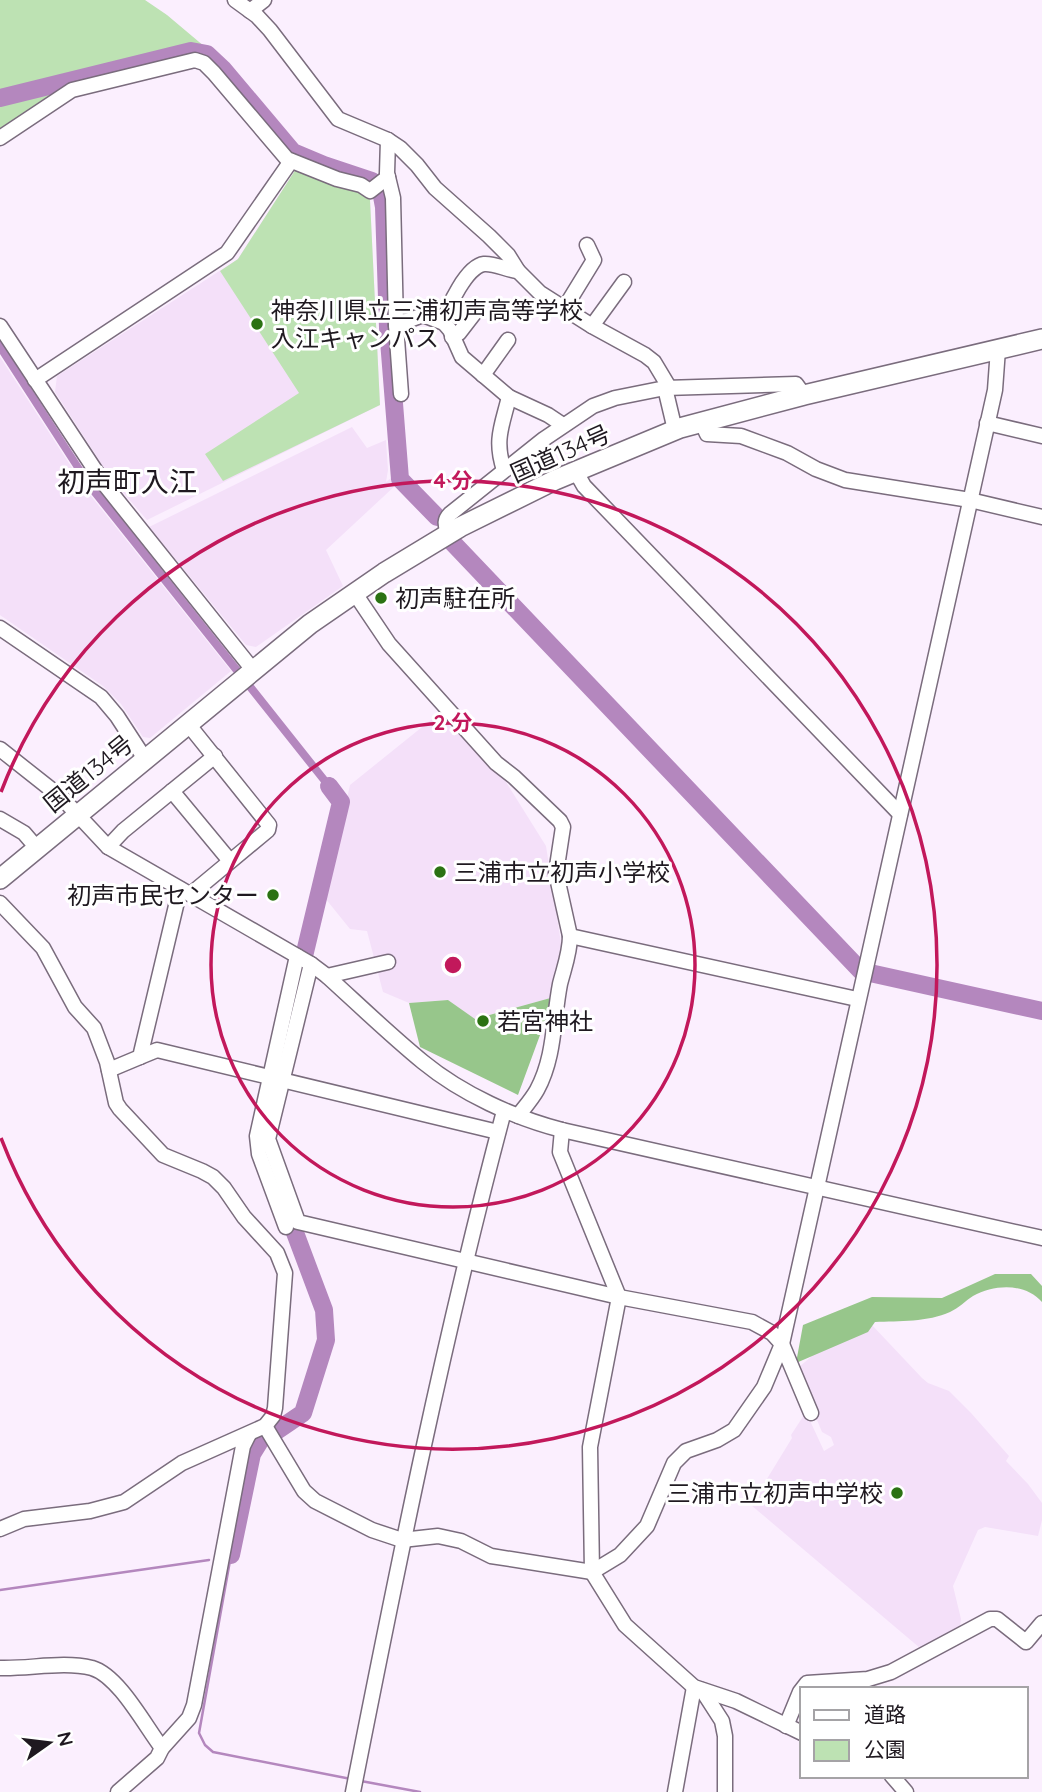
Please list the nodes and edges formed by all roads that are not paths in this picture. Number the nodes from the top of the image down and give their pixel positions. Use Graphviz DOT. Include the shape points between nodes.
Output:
graph roads {
  1 [pos="235,0"];
  2 [pos="264,0"];
  3 [pos="250,11"];
  4 [pos="0,138"];
  5 [pos="388,140"];
  6 [pos="291,161"];
  7 [pos="381,183"];
  8 [pos="587,245"];
  9 [pos="518,271"];
  10 [pos="624,282"];
  11 [pos="564,309"];
  12 [pos="476,311"];
  13 [pos="444,323"];
  14 [pos="396,325"];
  15 [pos="0,326"];
  16 [pos="593,326"];
  17 [pos="452,337"];
  18 [pos="1042,339"];
  19 [pos="508,340"];
  20 [pos="998,349"];
  21 [pos="483,376"];
  22 [pos="35,380"];
  23 [pos="667,388"];
  24 [pos="401,394"];
  25 [pos="804,395"];
  26 [pos="509,397"];
  27 [pos="701,421"];
  28 [pos="987,423"];
  29 [pos="563,425"];
  30 [pos="675,430"];
  31 [pos="1042,436"];
  32 [pos="504,470"];
  33 [pos="576,472"];
  34 [pos="970,500"];
  35 [pos="1042,517"];
  36 [pos="449,534"];
  37 [pos="354,592"];
  38 [pos="0,628"];
  39 [pos="252,670"];
  40 [pos="188,724"];
  41 [pos="0,749"];
  42 [pos="215,756"];
  43 [pos="145,759"];
  44 [pos="173,791"];
  45 [pos="77,814"];
  46 [pos="900,814"];
  47 [pos="0,819"];
  48 [pos="108,847"];
  49 [pos="36,848"];
  50 [pos="230,861"];
  51 [pos="0,879"];
  52 [pos="186,892"];
  53 [pos="0,903"];
  54 [pos="570,936"];
  55 [pos="304,960"];
  56 [pos="388,962"];
  57 [pos="327,976"];
  58 [pos="857,999"];
  59 [pos="139,1057"];
  60 [pos="109,1070"];
  61 [pos="276,1079"];
  62 [pos="504,1111"];
  63 [pos="518,1116"];
  64 [pos="562,1130"];
  65 [pos="498,1132"];
  66 [pos="817,1189"];
  67 [pos="292,1224"];
  68 [pos="262,1236"];
  69 [pos="1042,1238"];
  70 [pos="466,1261"];
  71 [pos="619,1297"];
  72 [pos="782,1344"];
  73 [pos="811,1413"];
  74 [pos="265,1426"];
  75 [pos="249,1434"];
  76 [pos="0,1529"];
  77 [pos="402,1540"];
  78 [pos="592,1572"];
  79 [pos="1042,1623"];
  80 [pos="0,1668"];
  81 [pos="804,1687"];
  82 [pos="698,1689"];
  83 [pos="800,1692"];
  84 [pos="786,1726"];
  85 [pos="800,1732"];
  86 [pos="162,1748"];
  87 [pos="894,1778"];
  88 [pos="355,1784"];
  89 [pos="118,1792"];
  90 [pos="675,1792"];
  91 [pos="726,1792"];
  92 [pos="906,1792"];
  1 -- 3 [label="street"];
  2 -- 3 [label="street"];
  3 -- 5 [label="street" via="286,48 338,119"];
  4 -- 6 [label="street" via="72,90 195,60 205,63"];
  5 -- 7 [label="street"];
  5 -- 9 [label="street" via="508,255"];
  6 -- 7 [label="street" via="370,191"];
  6 -- 22 [label="street" via="227,253"];
  7 -- 14 [label="street" via="393,198"];
  8 -- 11 [label="street" via="594,260"];
  9 -- 11 [label="street"];
  9 -- 13 [label="street" via="486,264 474,268 462,282"];
  10 -- 16 [label="street"];
  11 -- 16 [label="street"];
  12 -- 17 [label="street"];
  13 -- 14 [label="street" via="423,315"];
  13 -- 17 [label="street"];
  14 -- 24 [label="street"];
  15 -- 22 [label="street"];
  16 -- 23 [label="street" via="654,362"];
  17 -- 21 [label="street" via="463,357"];
  18 -- 20 [label="highway, 国道134号"];
  19 -- 21 [label="street"];
  20 -- 25 [label="highway, 国道134号"];
  20 -- 28 [label="street"];
  21 -- 26 [label="street"];
  22 -- 39 [label="street" via="105,485"];
  23 -- 25 [label="street" via="796,384"];
  23 -- 29 [label="street" via="615,398"];
  23 -- 30 [label="street"];
  25 -- 27 [label="highway, 国道134号"];
  26 -- 29 [label="street"];
  26 -- 32 [label="street" via="498,439"];
  27 -- 30 [label="highway, 国道134号"];
  27 -- 34 [label="street" via="707,434 741,436 845,480"];
  28 -- 31 [label="street"];
  28 -- 34 [label="street"];
  29 -- 32 [label="street"];
  30 -- 33 [label="highway, 国道134号"];
  32 -- 36 [label="street" via="446,518"];
  33 -- 36 [label="highway, 国道134号"];
  33 -- 46 [label="street" via="584,486"];
  34 -- 35 [label="street"];
  34 -- 46 [label="street"];
  36 -- 37 [label="highway, 国道134号"];
  37 -- 39 [label="highway, 国道134号"];
  37 -- 54 [label="street" via="389,644 495,764 560,821 563,835 556,873"];
  38 -- 43 [label="street" via="101,697"];
  39 -- 40 [label="highway, 国道134号"];
  40 -- 42 [label="street"];
  40 -- 43 [label="highway, 国道134号"];
  41 -- 45 [label="street"];
  42 -- 44 [label="street"];
  42 -- 50 [label="street" via="269,825"];
  43 -- 45 [label="highway, 国道134号"];
  44 -- 48 [label="street"];
  44 -- 50 [label="street"];
  45 -- 48 [label="street"];
  45 -- 49 [label="highway, 国道134号"];
  46 -- 58 [label="street"];
  47 -- 49 [label="street" via="24,833"];
  48 -- 52 [label="street"];
  49 -- 51 [label="highway, 国道134号"];
  50 -- 52 [label="street"];
  52 -- 55 [label="street"];
  52 -- 59 [label="street"];
  53 -- 60 [label="street" via="43,948 75,1007 94,1028"];
  54 -- 58 [label="street"];
  54 -- 63 [label="street" via="546,1068"];
  55 -- 57 [label="street"];
  55 -- 61 [label="street"];
  56 -- 57 [label="street"];
  57 -- 62 [label="street" via="423,1063"];
  58 -- 66 [label="street"];
  59 -- 60 [label="street"];
  59 -- 61 [label="street" via="157,1050"];
  60 -- 68 [label="street" via="116,1102 156,1149 214,1177"];
  61 -- 65 [label="street"];
  61 -- 67 [label="street" via="269,1145"];
  62 -- 63 [label="street"];
  62 -- 65 [label="street"];
  63 -- 64 [label="street"];
  64 -- 66 [label="street"];
  64 -- 71 [label="street" via="560,1152"];
  65 -- 70 [label="street"];
  66 -- 69 [label="street"];
  66 -- 72 [label="street"];
  67 -- 68 [label="street"];
  67 -- 70 [label="street"];
  68 -- 74 [label="street" via="277,1253 285,1273 275,1408"];
  70 -- 71 [label="street"];
  70 -- 77 [label="street"];
  71 -- 72 [label="street" via="752,1322"];
  71 -- 78 [label="street" via="590,1447"];
  72 -- 73 [label="street"];
  72 -- 78 [label="street" via="764,1387 734,1430 687,1451 674,1463 647,1526 620,1555"];
  74 -- 75 [label="street"];
  74 -- 77 [label="street" via="296,1480 315,1501"];
  75 -- 76 [label="street" via="182,1463 124,1502 35,1517"];
  75 -- 86 [label="street" via="194,1705 189,1718"];
  77 -- 78 [label="street" via="438,1536 491,1556"];
  77 -- 88 [label="street"];
  78 -- 82 [label="street" via="625,1625"];
  79 -- 81 [label="street" via="1026,1642 997,1619 990,1619 891,1672"];
  80 -- 86 [label="street" via="100,1671 121,1691"];
  82 -- 84 [label="street" via="736,1701"];
  82 -- 90 [label="street"];
  82 -- 91 [label="street" via="722,1721"];
  83 -- 84 [label="street"];
  84 -- 85 [label="street"];
  86 -- 89 [label="street" via="157,1758"];
  87 -- 92 [label="street"];
}
